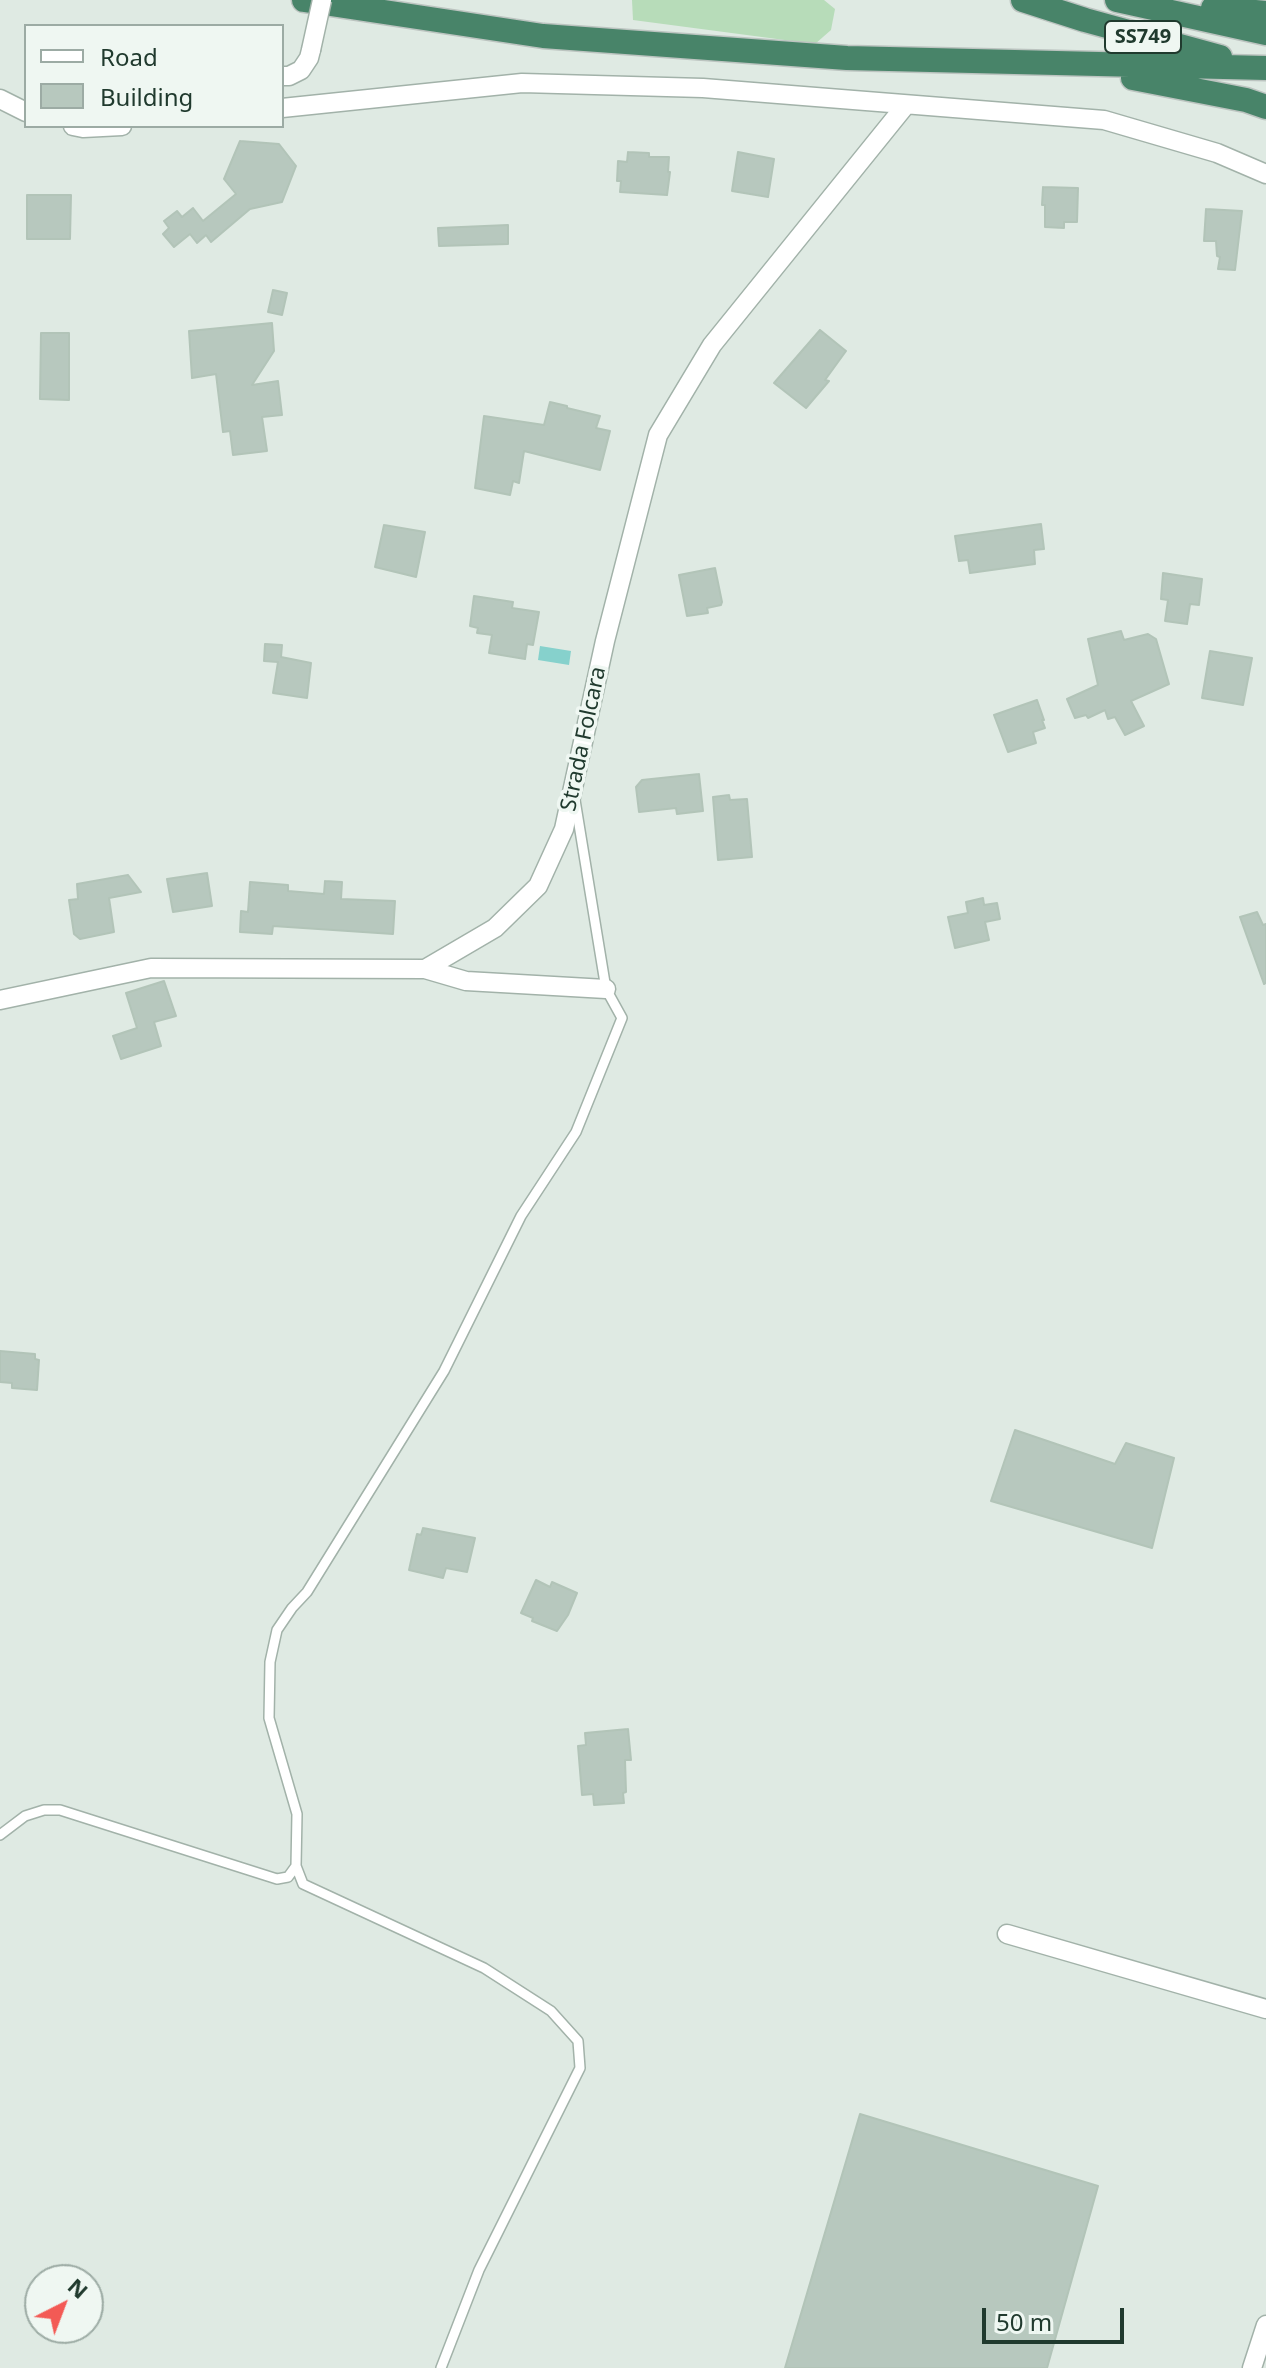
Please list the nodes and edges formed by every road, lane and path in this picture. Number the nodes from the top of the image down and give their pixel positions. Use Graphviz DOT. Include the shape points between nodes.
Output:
graph roads {
  1 [pos="304,0"];
  2 [pos="322,0"];
  3 [pos="1023,0"];
  4 [pos="1117,0"];
  5 [pos="1154,0"];
  6 [pos="1266,13"];
  7 [pos="1266,33"];
  8 [pos="1031,64"];
  9 [pos="1266,67"];
  10 [pos="284,76"];
  11 [pos="0,99"];
  12 [pos="905,106"];
  13 [pos="1266,107"];
  14 [pos="284,108"];
  15 [pos="24,111"];
  16 [pos="1266,174"];
  17 [pos="573,789"];
  18 [pos="425,969"];
  19 [pos="606,989"];
  20 [pos="0,1000"];
  21 [pos="0,1835"];
  22 [pos="296,1866"];
  23 [pos="1007,1934"];
  24 [pos="1266,2009"];
  25 [pos="1266,2325"];
  26 [pos="441,2368"];
  27 [pos="1252,2368"];
  1 -- 8 [label="highway" via="543,36 847,58"];
  2 -- 10 [label="street, bridge" via="309,58 301,70"];
  3 -- 9 [label="highway, SS749" via="1145,38"];
  4 -- 7 [label="highway, SS749"];
  5 -- 6 [label="highway"];
  8 -- 9 [label="highway"];
  8 -- 13 [label="highway" via="1155,81"];
  11 -- 15 [label="street"];
  12 -- 14 [label="street" via="703,88 522,83"];
  12 -- 16 [label="street" via="1104,120 1217,153"];
  12 -- 17 [label="street, Strada Folcara" via="712,345 658,435"];
  17 -- 18 [label="street, Strada Folcara" via="564,829 538,886 495,928"];
  17 -- 19 [label="lane"];
  18 -- 19 [label="street" via="466,981"];
  18 -- 20 [label="street" via="151,968"];
  19 -- 22 [label="lane" via="622,1018 576,1132 521,1216 444,1371 307,1592 277,1630 270,1662 269,1718 297,1814"];
  21 -- 22 [label="lane" via="25,1816 60,1810 277,1879 288,1877"];
  22 -- 26 [label="lane" via="303,1884 484,1968 551,2011 578,2041 580,2068 479,2270"];
  23 -- 24 [label="street"];
  25 -- 27 [label="street"];
}
